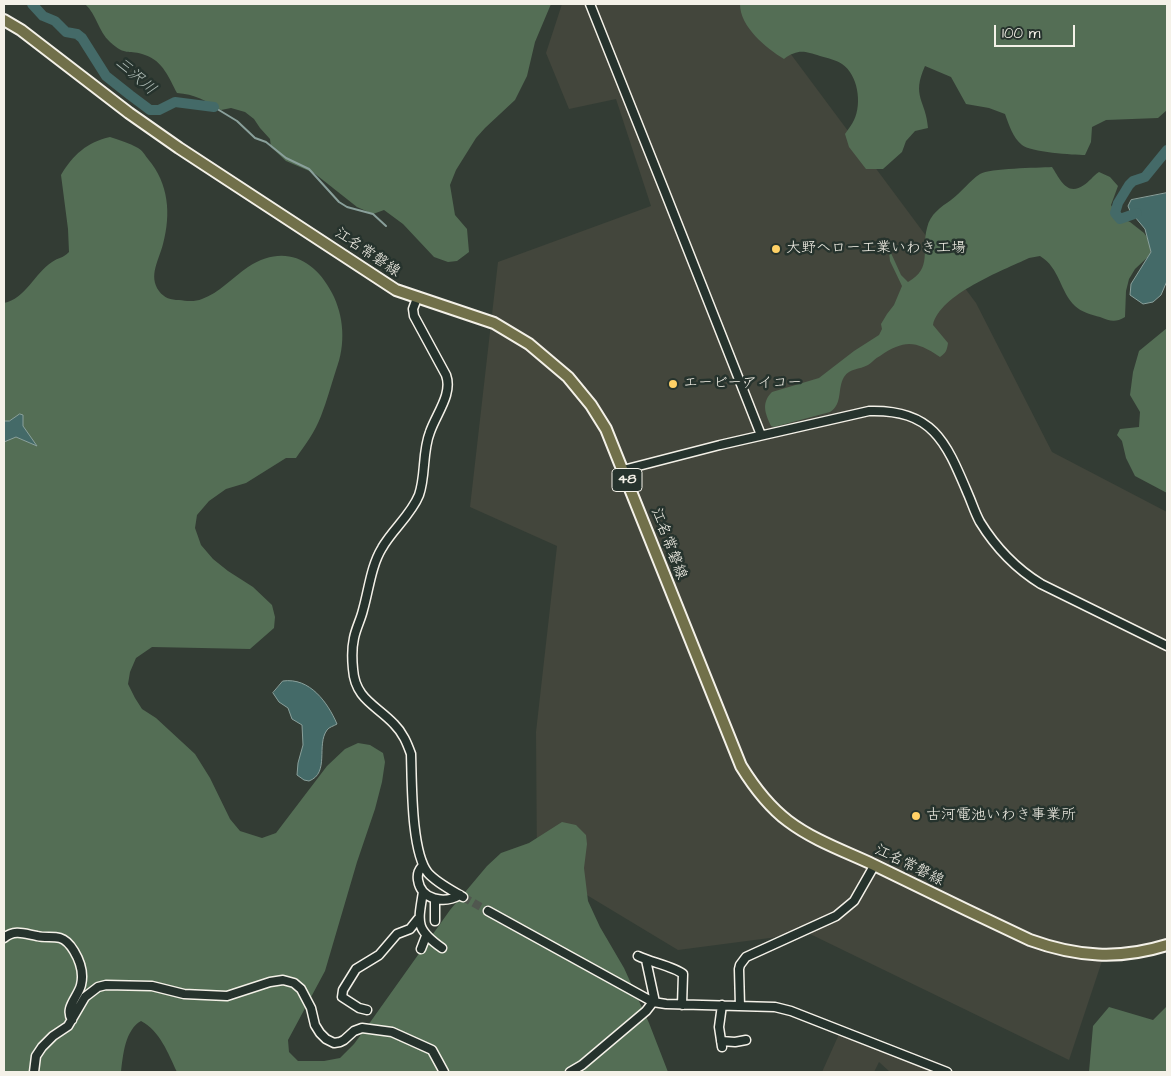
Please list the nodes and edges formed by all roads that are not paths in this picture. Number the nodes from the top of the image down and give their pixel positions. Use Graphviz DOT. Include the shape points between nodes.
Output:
graph roads {
  1 [pos="590,4"];
  2 [pos="4,20"];
  3 [pos="417,298"];
  4 [pos="761,435"];
  5 [pos="623,470"];
  6 [pos="1167,646"];
  7 [pos="423,865"];
  8 [pos="874,866"];
  9 [pos="423,892"];
  10 [pos="435,899"];
  11 [pos="488,910"];
  12 [pos="418,919"];
  13 [pos="435,921"];
  14 [pos="426,936"];
  15 [pos="4,938"];
  16 [pos="1167,946"];
  17 [pos="442,948"];
  18 [pos="421,949"];
  19 [pos="638,956"];
  20 [pos="646,960"];
  21 [pos="654,1002"];
  22 [pos="682,1004"];
  23 [pos="722,1005"];
  24 [pos="740,1006"];
  25 [pos="367,1010"];
  26 [pos="72,1020"];
  27 [pos="746,1040"];
  28 [pos="34,1072"];
  29 [pos="444,1072"];
  30 [pos="570,1072"];
  31 [pos="947,1072"];
  1 -- 4 [label="street"];
  2 -- 3 [label="main road, 江名常磐線 / 48" via="184,152 396,290"];
  3 -- 5 [label="main road, 江名常磐線 / 48" via="494,323 546,358 568,377 591,405 606,429"];
  3 -- 7 [label="street" via="414,316 446,375 448,385 429,432 419,494 376,559 353,640 353,668 358,689 396,726 408,746 416,830"];
  4 -- 5 [label="street"];
  4 -- 6 [label="street" via="869,411 894,411 915,418 934,431 946,445 980,520 1009,561 1041,584"];
  5 -- 8 [label="main road, 江名常磐線 / 48" via="714,701 749,779 771,807 798,829"];
  7 -- 9 [label="street" via="418,873"];
  7 -- 10 [label="street" via="434,878 462,896"];
  8 -- 16 [label="main road, 江名常磐線 / 48" via="1050,947 1116,956"];
  8 -- 24 [label="street" via="854,901 836,916 746,957 738,972"];
  9 -- 10 [label="street"];
  9 -- 12 [label="street"];
  10 -- 13 [label="street"];
  11 -- 21 [label="street"];
  12 -- 14 [label="street"];
  12 -- 25 [label="street" via="410,929 396,934 379,955 356,969 343,990 340,999"];
  14 -- 17 [label="street"];
  14 -- 18 [label="street"];
  15 -- 26 [label="street" via="20,932 60,938 69,944 78,958 82,976 69,1009"];
  19 -- 20 [label="street"];
  20 -- 21 [label="street"];
  20 -- 22 [label="street" via="683,974"];
  21 -- 22 [label="street"];
  21 -- 30 [label="street"];
  22 -- 23 [label="street"];
  23 -- 24 [label="street"];
  23 -- 27 [label="street" via="721,1044"];
  24 -- 31 [label="street" via="763,1005 791,1011"];
  26 -- 28 [label="street" via="42,1047 36,1056"];
  26 -- 29 [label="street" via="85,997 106,985 152,986 184,994 227,996 270,982 287,981 301,989 315,1025 326,1039 340,1042 354,1030 362,1028 392,1032 432,1050"];
}
